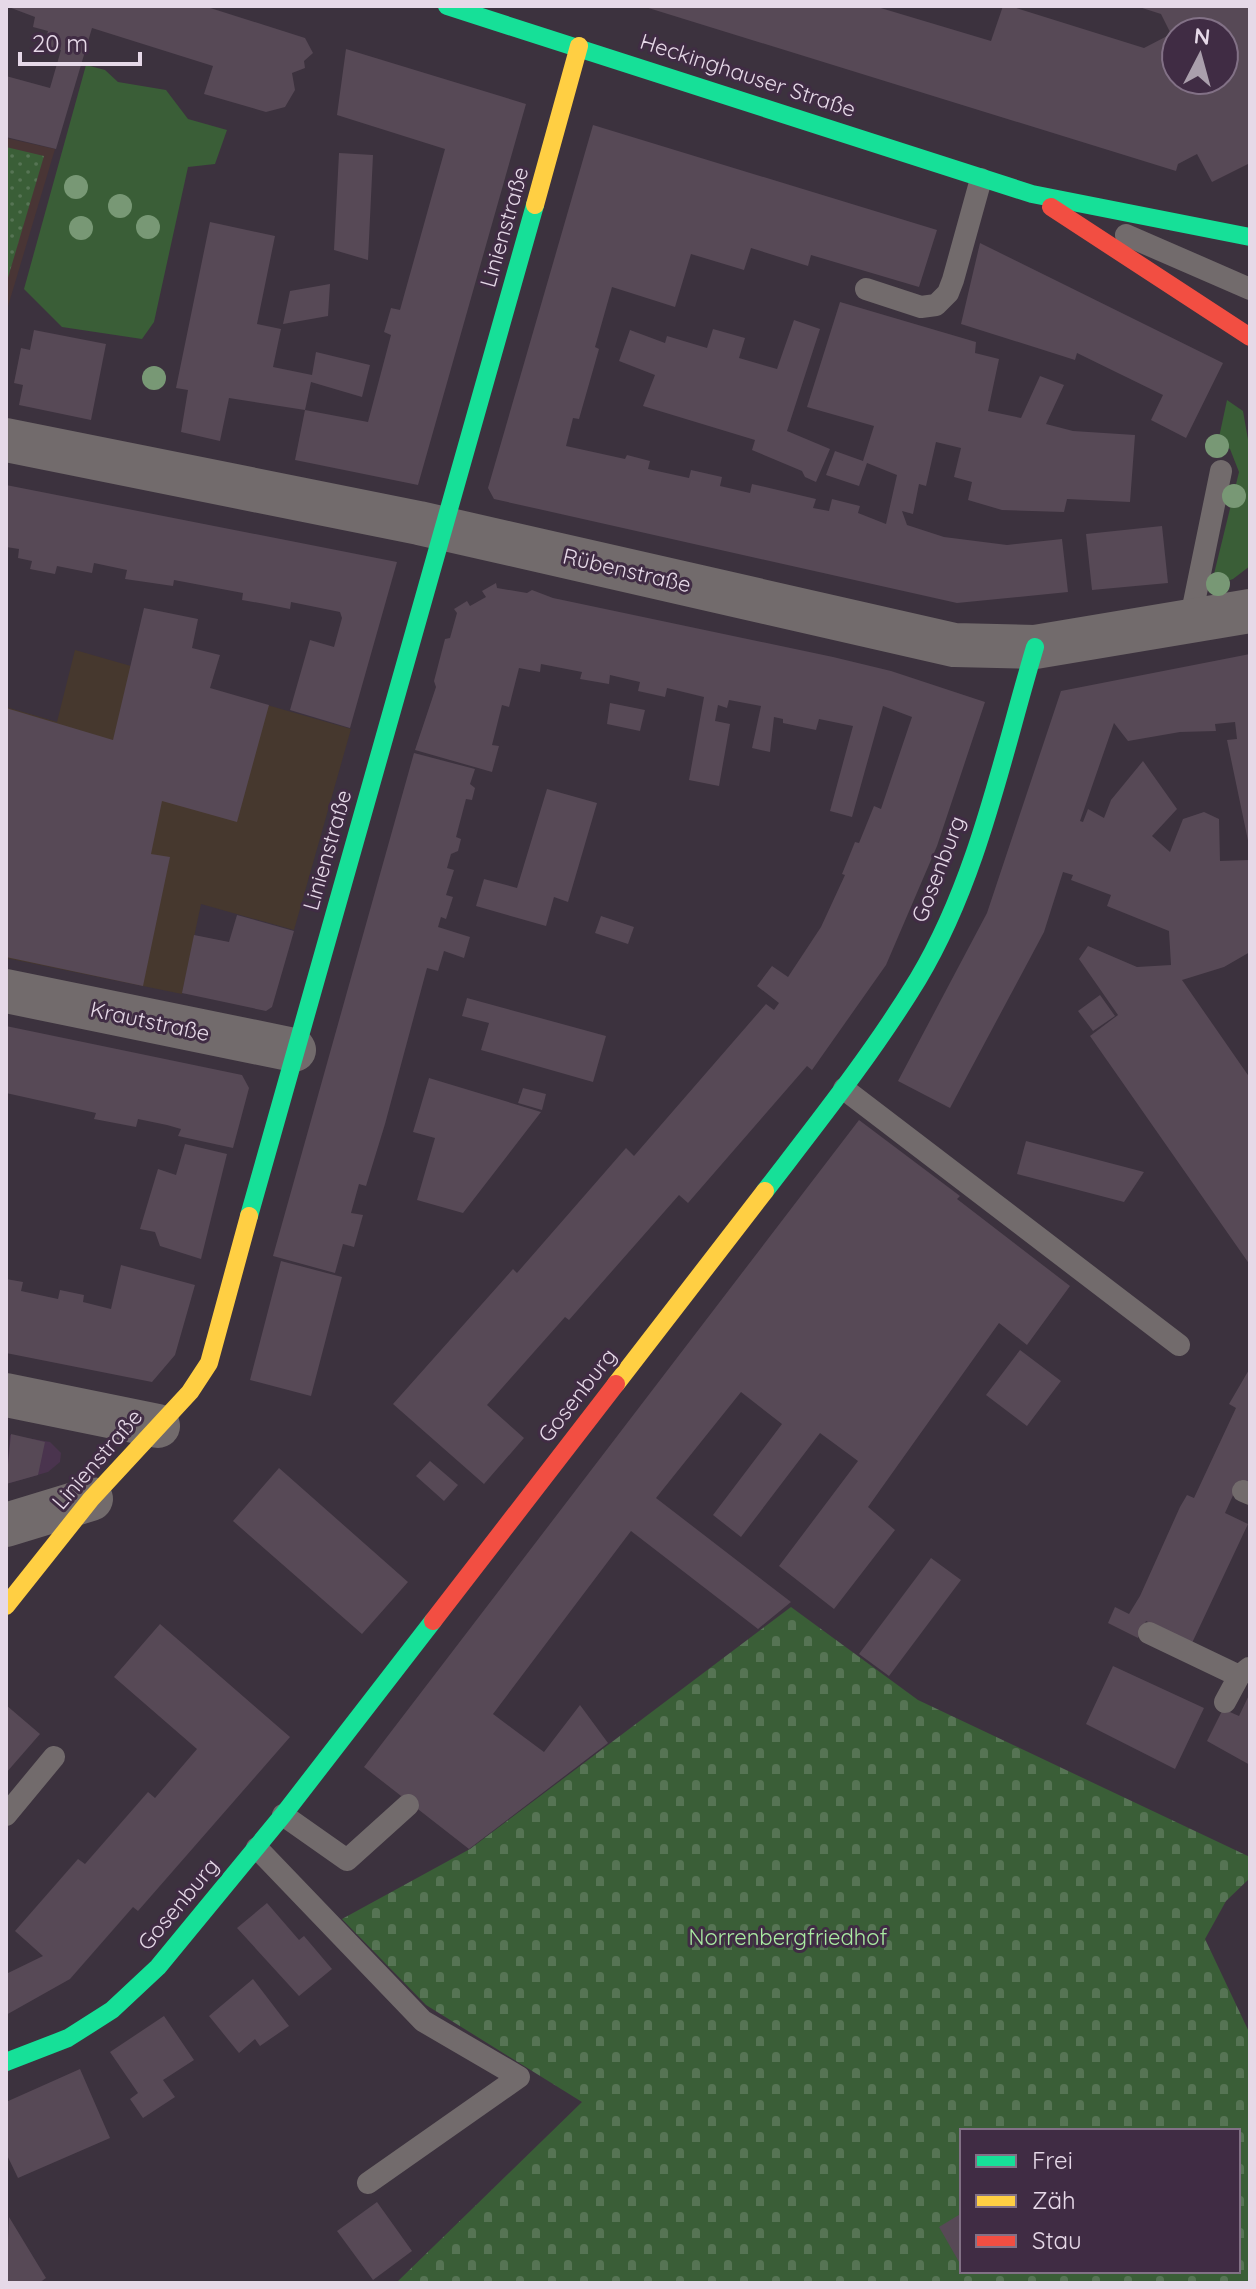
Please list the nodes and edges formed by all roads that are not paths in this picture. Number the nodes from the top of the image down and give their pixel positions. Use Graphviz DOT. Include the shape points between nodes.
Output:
graph roads {
  1 [pos="447,6"];
  2 [pos="579,46"];
  3 [pos="981,179"];
  4 [pos="1032,194"];
  5 [pos="1250,237"];
  6 [pos="866,289"];
  7 [pos="1250,289"];
  8 [pos="1250,337"];
  9 [pos="6,440"];
  10 [pos="1221,471"];
  11 [pos="446,529"];
  12 [pos="1250,611"];
  13 [pos="1190,622"];
  14 [pos="1035,647"];
  15 [pos="6,991"];
  16 [pos="294,1050"];
  17 [pos="844,1089"];
  18 [pos="1179,1345"];
  19 [pos="6,1395"];
  20 [pos="158,1426"];
  21 [pos="91,1499"];
  22 [pos="6,1525"];
  23 [pos="6,1606"];
  24 [pos="1149,1633"];
  25 [pos="1244,1672"];
  26 [pos="1225,1702"];
  27 [pos="54,1757"];
  28 [pos="408,1805"];
  29 [pos="6,1815"];
  30 [pos="283,1815"];
  31 [pos="257,1848"];
  32 [pos="6,2062"];
  33 [pos="368,2183"];
  1 -- 2 [label="street, Heckinghauser Straße"];
  2 -- 3 [label="street, Heckinghauser Straße"];
  2 -- 11 [label="street, Linienstraße"];
  3 -- 4 [label="street, Heckinghauser Straße"];
  3 -- 6 [label="lane" via="953,280 936,305 921,307"];
  4 -- 5 [label="street, Heckinghauser Straße"];
  4 -- 7 [label="lane"];
  4 -- 8 [label="street, Heckinghauser Straße"];
  9 -- 11 [label="street, Rübenstraße"];
  10 -- 13 [label="lane"];
  11 -- 14 [label="street, Rübenstraße" via="954,645"];
  11 -- 16 [label="street, Linienstraße"];
  12 -- 13 [label="street, Rübenstraße"];
  13 -- 14 [label="street, Rübenstraße"];
  14 -- 17 [label="street, Gosenburg" via="967,874 919,977"];
  15 -- 16 [label="street, Krautstraße"];
  16 -- 20 [label="street, Linienstraße" via="209,1363"];
  17 -- 18 [label="lane"];
  17 -- 30 [label="street, Gosenburg"];
  19 -- 20 [label="street"];
  20 -- 21 [label="street, Linienstraße"];
  21 -- 22 [label="street"];
  21 -- 23 [label="street, Linienstraße"];
  24 -- 25 [label="lane"];
  25 -- 26 [label="lane"];
  27 -- 29 [label="lane"];
  28 -- 30 [label="lane" via="347,1860"];
  30 -- 31 [label="street, Gosenburg"];
  31 -- 32 [label="street, Gosenburg" via="158,1967 112,2010 68,2038"];
  31 -- 33 [label="lane" via="423,2021 519,2077"];
}
